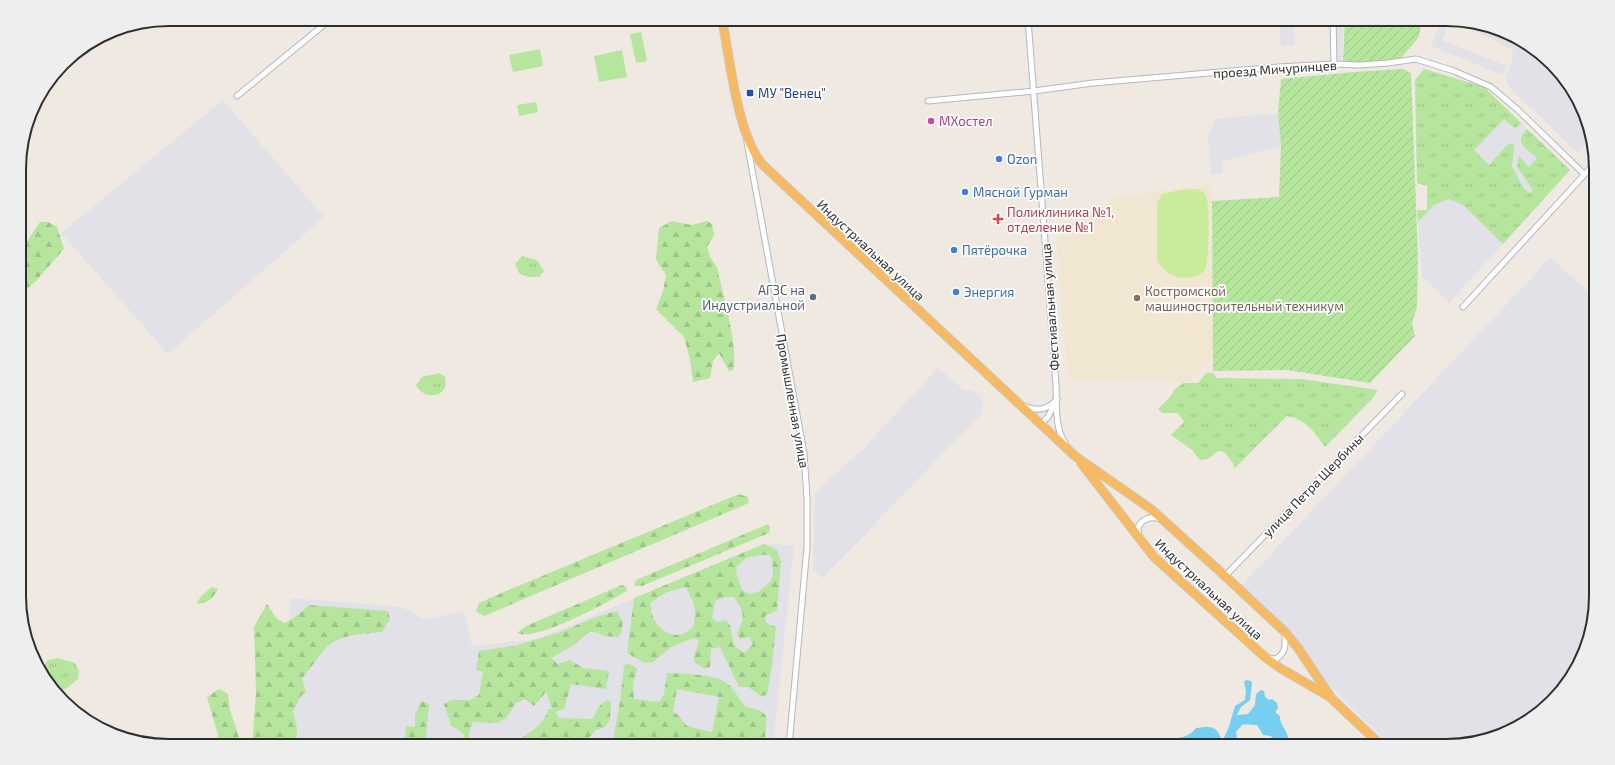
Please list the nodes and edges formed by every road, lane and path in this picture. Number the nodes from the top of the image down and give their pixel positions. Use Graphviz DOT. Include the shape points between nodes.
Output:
graph roads {
  1 [pos="322,26"];
  2 [pos="723,26"];
  3 [pos="1029,26"];
  4 [pos="1334,26"];
  5 [pos="1334,64"];
  6 [pos="1034,91"];
  7 [pos="238,96"];
  8 [pos="928,101"];
  9 [pos="745,131"];
  10 [pos="1589,169"];
  11 [pos="1584,174"];
  12 [pos="1463,307"];
  13 [pos="1402,394"];
  14 [pos="1057,399"];
  15 [pos="1021,405"];
  16 [pos="1042,424"];
  17 [pos="1068,450"];
  18 [pos="1076,456"];
  19 [pos="1164,520"];
  20 [pos="1141,541"];
  21 [pos="1225,576"];
  22 [pos="1285,632"];
  23 [pos="1265,657"];
  24 [pos="1332,699"];
  25 [pos="790,739"];
  26 [pos="1375,739"];
  1 -- 7 [label="street"];
  2 -- 9 [label="highway, Индустриальная улица"];
  3 -- 6 [label="street, Фестивальная улица"];
  4 -- 5 [label="street"];
  5 -- 6 [label="street, проезд Мичуринцев" via="1093,83"];
  5 -- 11 [label="street, проезд Мичуринцев" via="1360,66 1416,59 1472,78 1491,87 1518,110"];
  6 -- 8 [label="street, проезд Мичуринцев"];
  6 -- 14 [label="street, Фестивальная улица"];
  9 -- 15 [label="highway, Индустриальная улица" via="756,157 769,172"];
  9 -- 25 [label="street, Промышленная улица" via="804,453 807,547"];
  10 -- 11 [label="street"];
  11 -- 12 [label="street"];
  13 -- 21 [label="street, улица Петра Щербины"];
  14 -- 15 [label="street" via="1052,405 1039,410"];
  14 -- 16 [label="street"];
  14 -- 17 [label="street, Фестивальная улица" via="1058,426"];
  15 -- 16 [label="highway, Индустриальная улица"];
  16 -- 17 [label="highway, Индустриальная улица"];
  17 -- 18 [label="highway, Индустриальная улица"];
  18 -- 19 [label="highway, Индустриальная улица"];
  18 -- 20 [label="highway, Индустриальная улица"];
  19 -- 20 [label="street" via="1146,518 1138,530"];
  19 -- 21 [label="highway, Индустриальная улица"];
  20 -- 23 [label="highway, Индустриальная улица" via="1154,557"];
  21 -- 22 [label="highway, Индустриальная улица"];
  22 -- 23 [label="street" via="1285,649 1282,655 1276,659"];
  22 -- 24 [label="highway, Индустриальная улица"];
  23 -- 24 [label="highway, Индустриальная улица"];
  24 -- 26 [label="highway, Индустриальная улица"];
}
